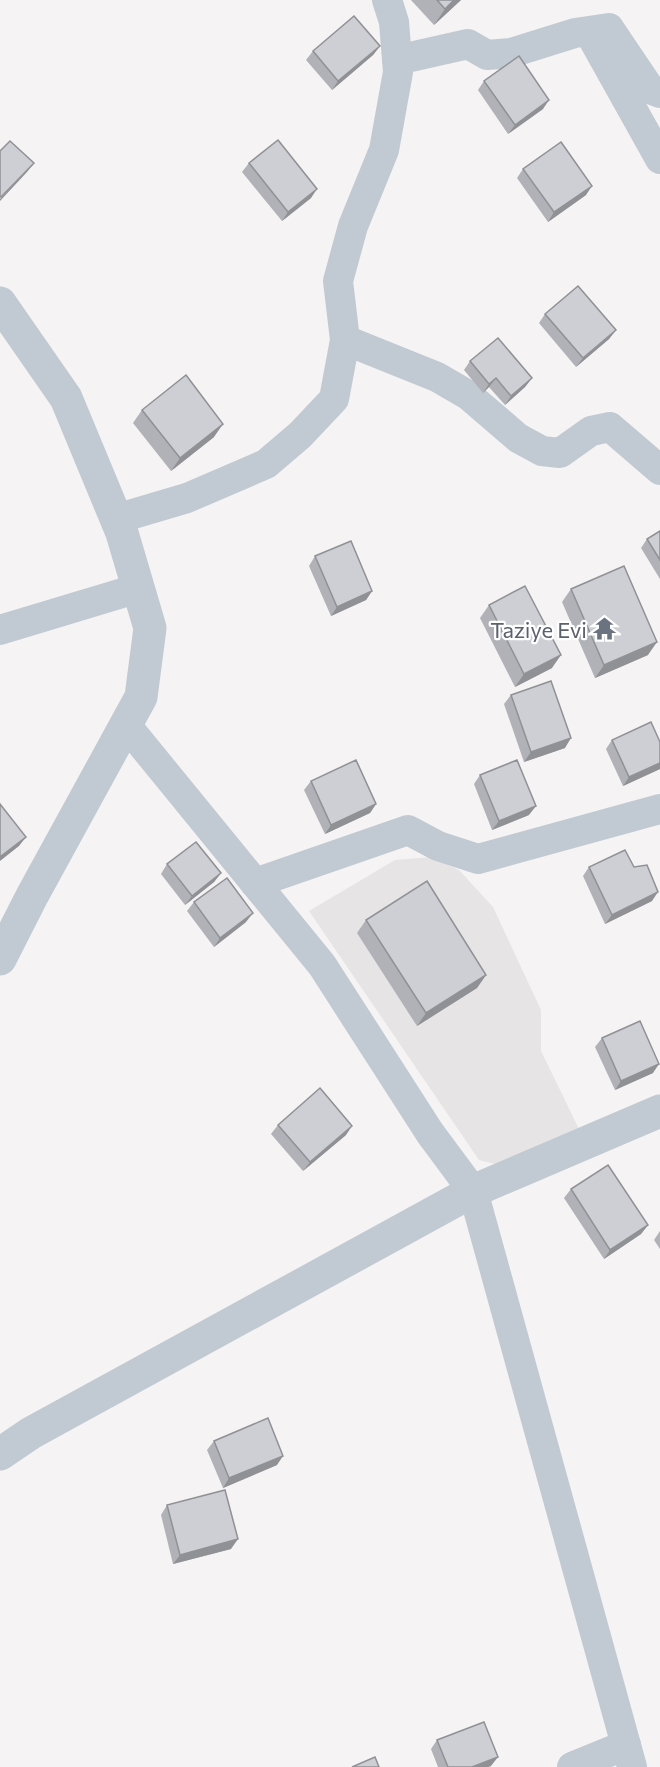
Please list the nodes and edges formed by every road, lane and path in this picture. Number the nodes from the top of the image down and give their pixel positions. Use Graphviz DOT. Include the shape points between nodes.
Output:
graph roads {
  1 [pos="387,0"];
  2 [pos="589,31"];
  3 [pos="397,60"];
  4 [pos="660,93"];
  5 [pos="660,159"];
  6 [pos="0,303"];
  7 [pos="345,340"];
  8 [pos="660,470"];
  9 [pos="116,519"];
  10 [pos="139,588"];
  11 [pos="0,630"];
  12 [pos="126,724"];
  13 [pos="660,809"];
  14 [pos="255,883"];
  15 [pos="0,959"];
  16 [pos="660,1111"];
  17 [pos="472,1191"];
  18 [pos="0,1454"];
  19 [pos="629,1756"];
  20 [pos="572,1767"];
  1 -- 3 [label="street" via="394,22"];
  2 -- 3 [label="street" via="511,53 487,55 468,44"];
  2 -- 4 [label="street" via="609,28 650,89"];
  2 -- 5 [label="street"];
  3 -- 7 [label="street" via="384,150 353,226 338,281"];
  6 -- 9 [label="street" via="66,398"];
  7 -- 8 [label="street" via="436,377 468,395 518,438 542,451 560,453 591,431 610,427"];
  7 -- 9 [label="street" via="334,399 266,464 187,498"];
  9 -- 10 [label="street"];
  10 -- 11 [label="street"];
  10 -- 12 [label="street" via="150,628 141,697"];
  12 -- 14 [label="street"];
  12 -- 15 [label="street"];
  13 -- 14 [label="street" via="478,859 438,846 408,830"];
  14 -- 17 [label="street" via="322,965"];
  16 -- 17 [label="street"];
  17 -- 18 [label="street" via="31,1433"];
  17 -- 19 [label="street"];
  19 -- 20 [label="street"];
}
